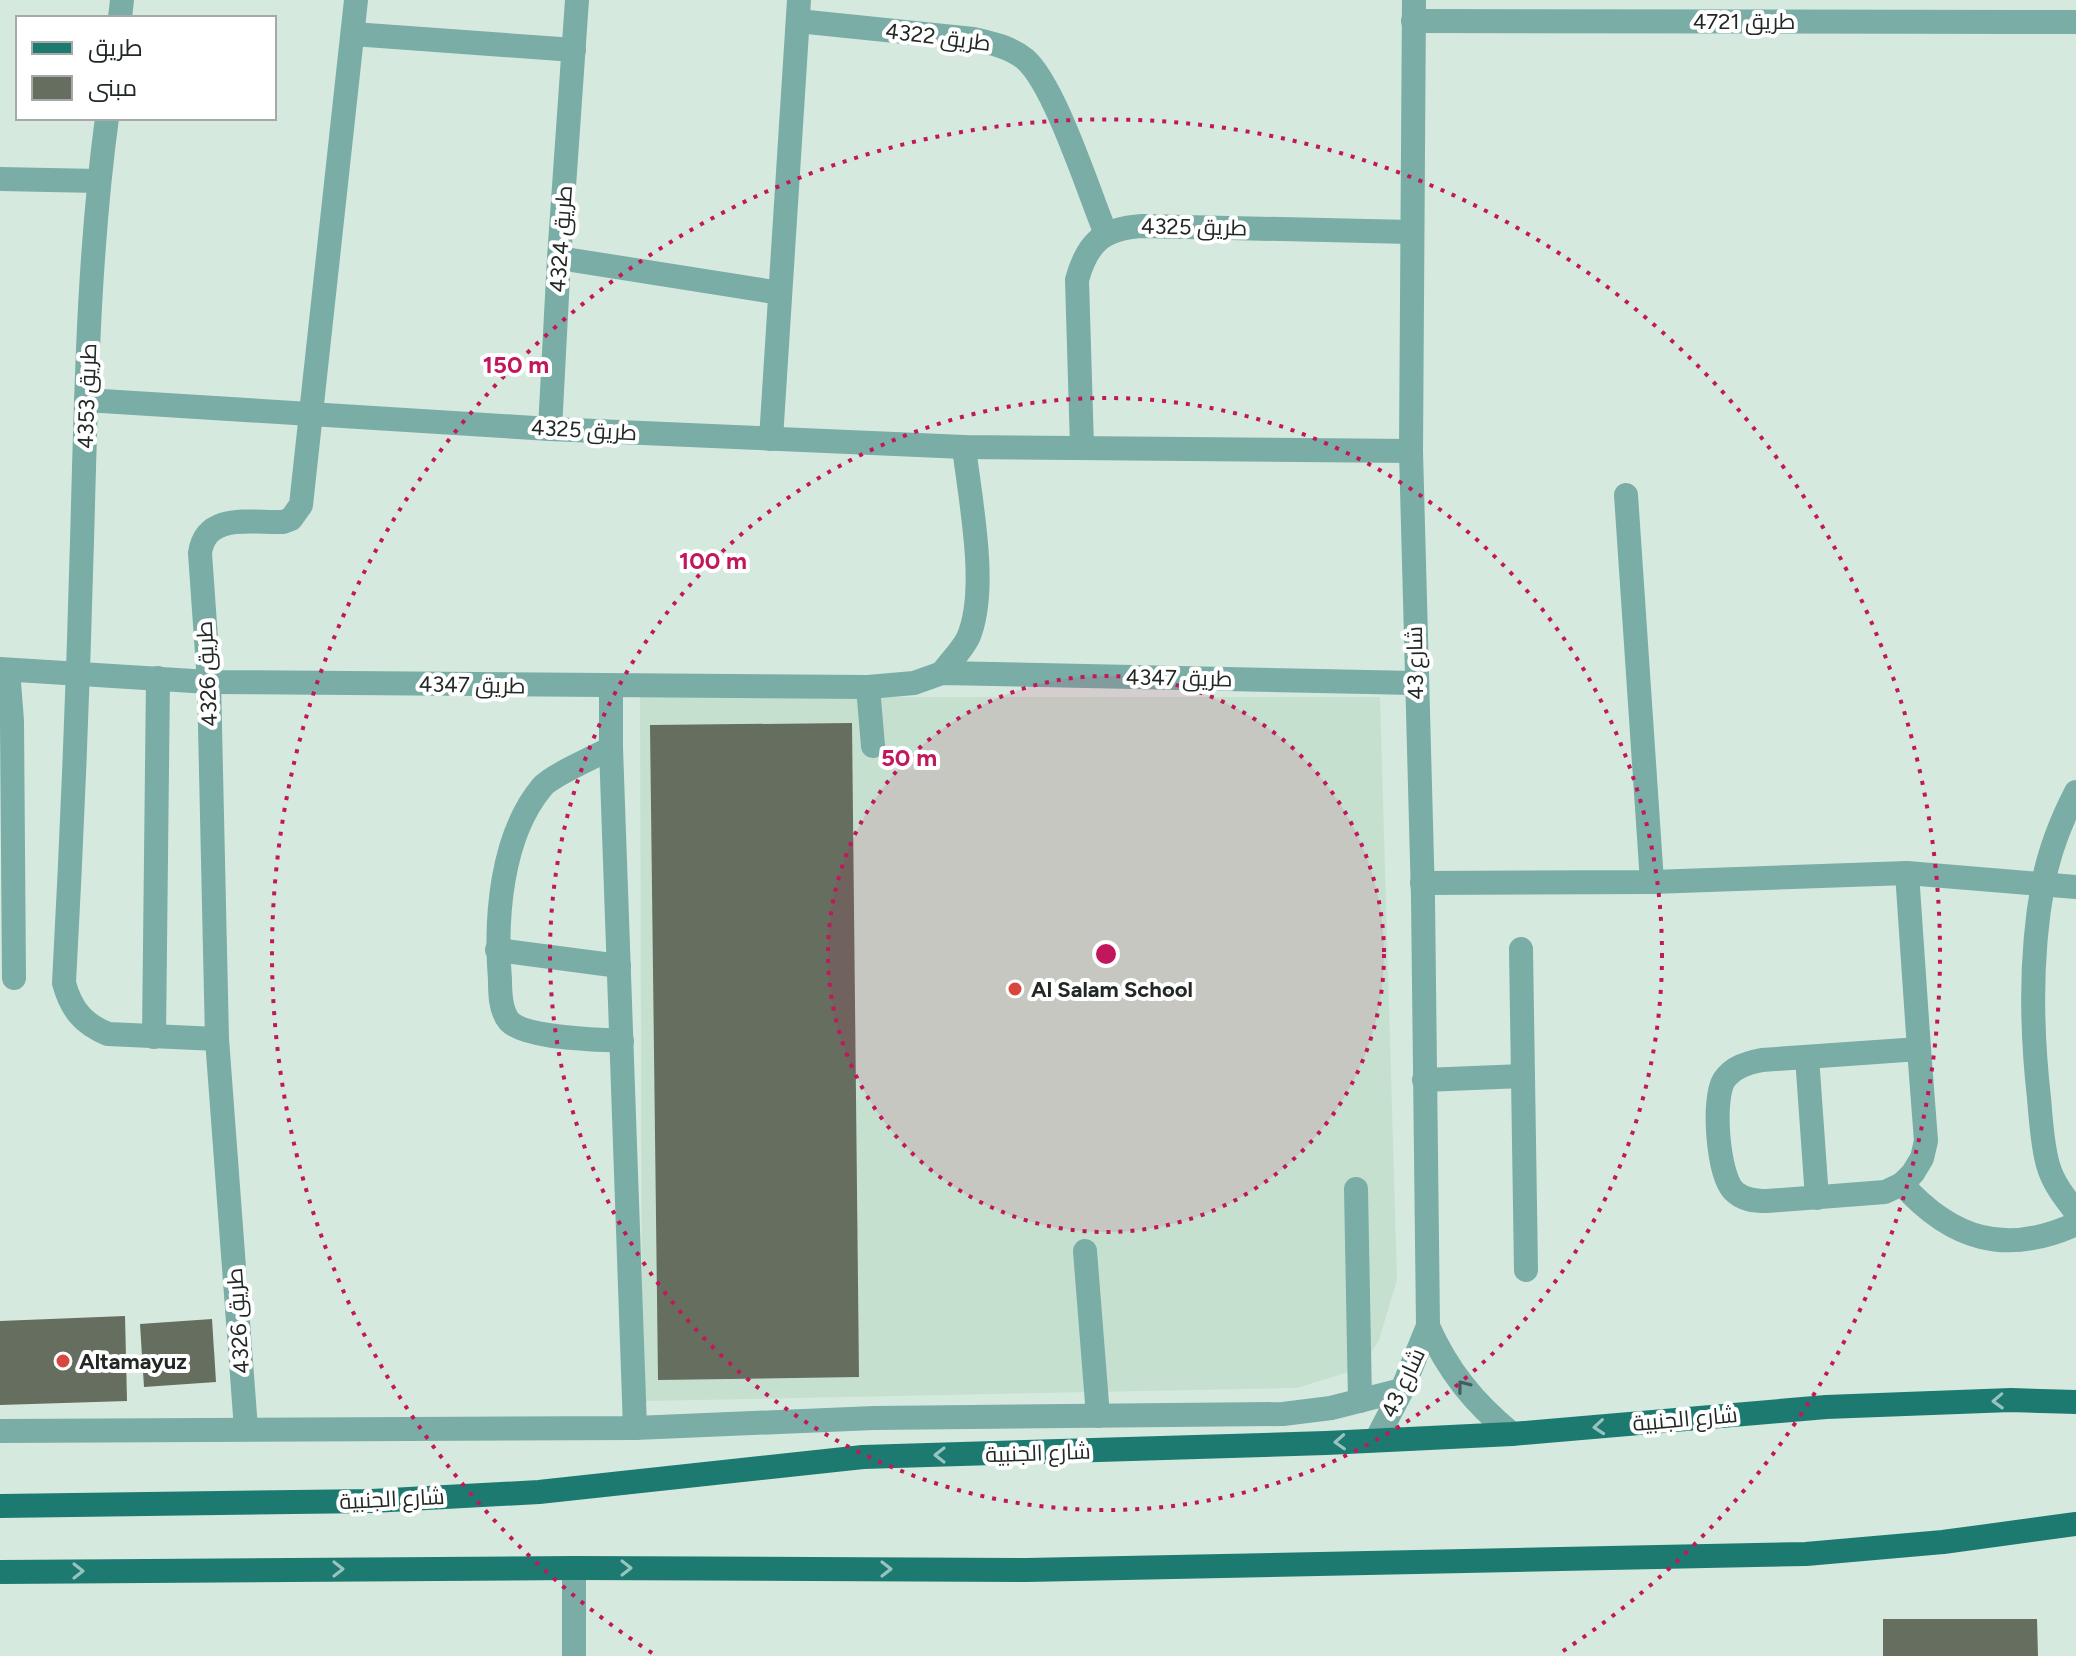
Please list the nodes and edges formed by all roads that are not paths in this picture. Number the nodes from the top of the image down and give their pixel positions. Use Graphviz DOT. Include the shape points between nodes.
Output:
graph roads {
  1 [pos="356,0"];
  2 [pos="577,0"];
  3 [pos="799,10"];
  4 [pos="1413,11"];
  5 [pos="2076,22"];
  6 [pos="353,34"];
  7 [pos="574,50"];
  8 [pos="107,120"];
  9 [pos="0,179"];
  10 [pos="98,181"];
  11 [pos="1411,232"];
  12 [pos="1106,234"];
  13 [pos="559,258"];
  14 [pos="780,293"];
  15 [pos="86,400"];
  16 [pos="311,414"];
  17 [pos="550,429"];
  18 [pos="771,439"];
  19 [pos="964,447"];
  20 [pos="1082,447"];
  21 [pos="1411,451"];
  22 [pos="1626,495"];
  23 [pos="4,669"];
  24 [pos="942,673"];
  25 [pos="78,674"];
  26 [pos="158,678"];
  27 [pos="209,682"];
  28 [pos="1415,683"];
  29 [pos="611,686"];
  30 [pos="868,687"];
  31 [pos="6,733"];
  32 [pos="873,746"];
  33 [pos="611,748"];
  34 [pos="2076,792"];
  35 [pos="1907,873"];
  36 [pos="1652,882"];
  37 [pos="1422,883"];
  38 [pos="2043,883"];
  39 [pos="2076,887"];
  40 [pos="1521,949"];
  41 [pos="497,950"];
  42 [pos="619,966"];
  43 [pos="14,978"];
  44 [pos="154,1037"];
  45 [pos="217,1039"];
  46 [pos="622,1041"];
  47 [pos="1919,1049"];
  48 [pos="1807,1057"];
  49 [pos="1523,1076"];
  50 [pos="1424,1080"];
  51 [pos="1902,1184"];
  52 [pos="1356,1189"];
  53 [pos="1817,1198"];
  54 [pos="2076,1212"];
  55 [pos="2076,1224"];
  56 [pos="1085,1251"];
  57 [pos="1526,1270"];
  58 [pos="1428,1326"];
  59 [pos="1402,1390"];
  60 [pos="1360,1401"];
  61 [pos="2076,1402"];
  62 [pos="1098,1416"];
  63 [pos="635,1428"];
  64 [pos="246,1429"];
  65 [pos="0,1431"];
  66 [pos="1512,1434"];
  67 [pos="1376,1440"];
  68 [pos="0,1506"];
  69 [pos="2076,1524"];
  70 [pos="574,1568"];
  71 [pos="0,1572"];
  72 [pos="574,1656"];
  1 -- 6 [label="street, طريق 4326"];
  2 -- 7 [label="street, طريق 4324"];
  3 -- 12 [label="street, طريق 4322" via="1001,45 1025,60 1043,81"];
  3 -- 14 [label="street, طريق 4322"];
  4 -- 5 [label="street, طريق 4721"];
  4 -- 11 [label="street, شارع 43"];
  6 -- 7 [label="street"];
  6 -- 16 [label="street, طريق 4326"];
  7 -- 13 [label="street, طريق 4324"];
  8 -- 10 [label="street, طريق 4353"];
  9 -- 10 [label="street"];
  10 -- 15 [label="street, طريق 4353"];
  11 -- 12 [label="street, طريق 4325" via="1142,226"];
  11 -- 21 [label="street, شارع 43"];
  12 -- 20 [label="street" via="1091,246 1077,280"];
  13 -- 14 [label="street"];
  13 -- 17 [label="street, طريق 4324"];
  14 -- 18 [label="street, طريق 4322"];
  15 -- 16 [label="street, طريق 4325"];
  15 -- 25 [label="street, طريق 4353"];
  16 -- 17 [label="street, طريق 4325"];
  16 -- 27 [label="street, طريق 4326" via="297,512 283,522 220,524 202,540"];
  17 -- 18 [label="street, طريق 4325"];
  18 -- 19 [label="street, طريق 4325"];
  19 -- 20 [label="street, طريق 4325"];
  19 -- 24 [label="street" via="977,605 967,639"];
  20 -- 21 [label="street, طريق 4325"];
  21 -- 28 [label="street, شارع 43"];
  22 -- 36 [label="street"];
  23 -- 25 [label="street, طريق 4347"];
  23 -- 31 [label="street"];
  24 -- 28 [label="street, طريق 4347"];
  24 -- 30 [label="street, طريق 4347" via="914,683"];
  25 -- 26 [label="street, طريق 4347"];
  25 -- 44 [label="street, طريق 4353" via="64,983 78,1016 92,1027 108,1034"];
  26 -- 27 [label="street, طريق 4347"];
  26 -- 44 [label="street"];
  27 -- 29 [label="street, طريق 4347"];
  27 -- 45 [label="street, طريق 4326"];
  28 -- 37 [label="street, شارع 43"];
  29 -- 30 [label="street, طريق 4347"];
  29 -- 33 [label="street"];
  30 -- 32 [label="street"];
  31 -- 43 [label="street"];
  33 -- 41 [label="street" via="544,784 527,808 509,855"];
  33 -- 42 [label="street"];
  34 -- 38 [label="street"];
  35 -- 36 [label="street"];
  35 -- 38 [label="street"];
  35 -- 47 [label="street"];
  36 -- 37 [label="street"];
  37 -- 50 [label="street, شارع 43"];
  38 -- 39 [label="street"];
  38 -- 54 [label="street" via="2033,969 2035,1066 2049,1167"];
  40 -- 49 [label="street"];
  41 -- 42 [label="street"];
  41 -- 46 [label="street" via="501,999 508,1019 519,1028"];
  42 -- 46 [label="street"];
  44 -- 45 [label="street, طريق 4353"];
  45 -- 64 [label="street, طريق 4326"];
  46 -- 63 [label="street"];
  47 -- 48 [label="street"];
  47 -- 51 [label="street" via="1926,1141 1922,1158"];
  48 -- 53 [label="street"];
  48 -- 53 [label="street" via="1747,1062 1725,1080 1719,1093 1721,1163 1735,1193 1751,1201"];
  49 -- 50 [label="street"];
  49 -- 57 [label="street"];
  50 -- 58 [label="street, شارع 43"];
  51 -- 53 [label="street" via="1885,1192"];
  51 -- 55 [label="street" via="1924,1209 1985,1238 2019,1241"];
  52 -- 60 [label="street"];
  56 -- 62 [label="street"];
  58 -- 59 [label="street, شارع 43"];
  66 -- 58 [label="street, شارع 43, one-way" via="1462,1386"];
  59 -- 60 [label="street"];
  59 -- 67 [label="street, شارع 43"];
  60 -- 62 [label="street" via="1283,1414"];
  61 -- 66 [label="main road, شارع الجنبية, one-way" via="1840,1407"];
  62 -- 63 [label="street"];
  63 -- 64 [label="street"];
  64 -- 65 [label="street"];
  66 -- 67 [label="main road, شارع الجنبية"];
  67 -- 68 [label="main road, شارع الجنبية, one-way" via="863,1457 539,1492 372,1501"];
  70 -- 69 [label="main road, one-way" via="1026,1570 1806,1554"];
  71 -- 70 [label="main road, one-way"];
  70 -- 72 [label="street"];
}
